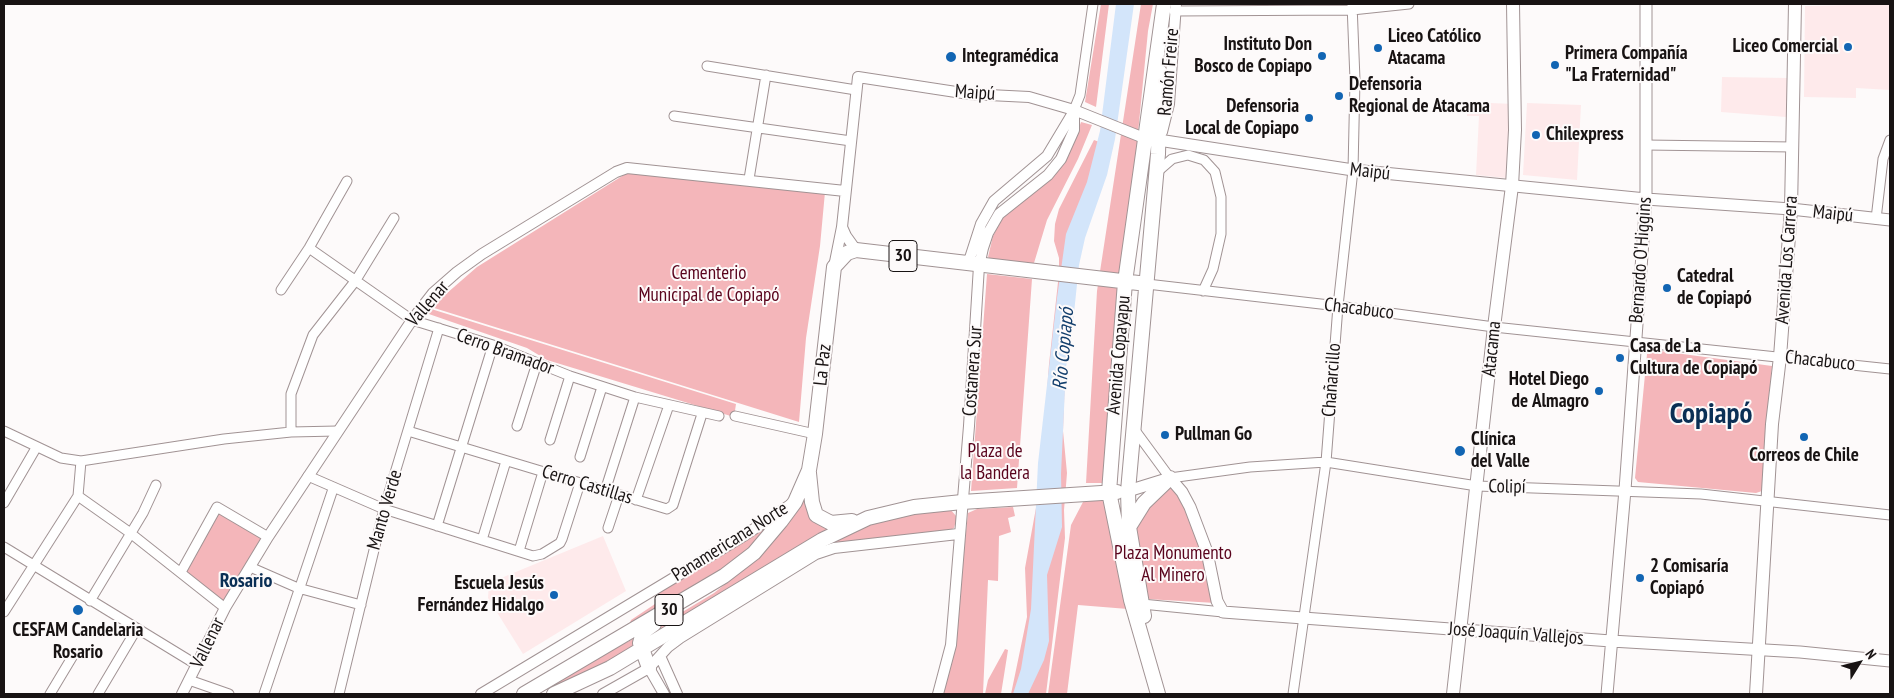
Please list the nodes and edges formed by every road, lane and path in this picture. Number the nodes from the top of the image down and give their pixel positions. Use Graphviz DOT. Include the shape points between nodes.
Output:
graph roads {
  1 [pos="1093,4"];
  2 [pos="1409,4"];
  3 [pos="1513,4"];
  4 [pos="1646,4"];
  5 [pos="1795,4"];
  6 [pos="1171,6"];
  7 [pos="1352,7"];
  8 [pos="1160,38"];
  9 [pos="707,66"];
  10 [pos="766,75"];
  11 [pos="858,77"];
  12 [pos="856,90"];
  13 [pos="1071,109"];
  14 [pos="674,116"];
  15 [pos="758,127"];
  16 [pos="1144,138"];
  17 [pos="1159,140"];
  18 [pos="1890,140"];
  19 [pos="851,141"];
  20 [pos="1646,145"];
  21 [pos="1793,147"];
  22 [pos="1887,159"];
  23 [pos="1353,170"];
  24 [pos="1157,172"];
  25 [pos="749,179"];
  26 [pos="346,180"];
  27 [pos="1512,186"];
  28 [pos="845,191"];
  29 [pos="1646,199"];
  30 [pos="1790,209"];
  31 [pos="394,218"];
  32 [pos="1876,219"];
  33 [pos="1890,220"];
  34 [pos="842,227"];
  35 [pos="309,248"];
  36 [pos="856,250"];
  37 [pos="964,264"];
  38 [pos="980,266"];
  39 [pos="834,267"];
  40 [pos="356,280"];
  41 [pos="1125,282"];
  42 [pos="1147,284"];
  43 [pos="281,290"];
  44 [pos="1203,291"];
  45 [pos="1338,306"];
  46 [pos="412,320"];
  47 [pos="1494,327"];
  48 [pos="439,328"];
  49 [pos="1636,341"];
  50 [pos="494,345"];
  51 [pos="1780,357"];
  52 [pos="537,363"];
  53 [pos="1890,368"];
  54 [pos="570,376"];
  55 [pos="602,387"];
  56 [pos="635,397"];
  57 [pos="669,405"];
  58 [pos="702,414"];
  59 [pos="719,416"];
  60 [pos="734,416"];
  61 [pos="1133,425"];
  62 [pos="518,426"];
  63 [pos="4,431"];
  64 [pos="337,431"];
  65 [pos="408,431"];
  66 [pos="292,432"];
  67 [pos="815,434"];
  68 [pos="550,440"];
  69 [pos="462,447"];
  70 [pos="36,448"];
  71 [pos="580,457"];
  72 [pos="81,461"];
  73 [pos="506,461"];
  74 [pos="1326,462"];
  75 [pos="809,470"];
  76 [pos="543,472"];
  77 [pos="308,476"];
  78 [pos="1170,478"];
  79 [pos="580,483"];
  80 [pos="156,485"];
  81 [pos="1477,486"];
  82 [pos="333,488"];
  83 [pos="605,490"];
  84 [pos="1625,490"];
  85 [pos="1128,491"];
  86 [pos="1108,492"];
  87 [pos="619,495"];
  88 [pos="78,496"];
  89 [pos="636,500"];
  90 [pos="1766,500"];
  91 [pos="795,502"];
  92 [pos="962,502"];
  93 [pos="4,503"];
  94 [pos="384,509"];
  95 [pos="1890,515"];
  96 [pos="868,518"];
  97 [pos="437,526"];
  98 [pos="608,528"];
  99 [pos="1129,528"];
  100 [pos="129,532"];
  101 [pos="958,534"];
  102 [pos="268,537"];
  103 [pos="482,540"];
  104 [pos="4,547"];
  105 [pos="519,551"];
  106 [pos="33,566"];
  107 [pos="250,567"];
  108 [pos="181,572"];
  109 [pos="766,573"];
  110 [pos="298,588"];
  111 [pos="90,601"];
  112 [pos="1142,604"];
  113 [pos="361,605"];
  114 [pos="677,605"];
  115 [pos="728,607"];
  116 [pos="225,608"];
  117 [pos="4,612"];
  118 [pos="1223,612"];
  119 [pos="1304,618"];
  120 [pos="136,630"];
  121 [pos="1461,630"];
  122 [pos="1611,641"];
  123 [pos="1759,649"];
  124 [pos="641,650"];
  125 [pos="74,654"];
  126 [pos="660,656"];
  127 [pos="1890,661"];
  128 [pos="197,665"];
  129 [pos="649,668"];
  130 [pos="1152,668"];
  131 [pos="189,680"];
  132 [pos="50,694"];
  133 [pos="98,694"];
  134 [pos="182,694"];
  135 [pos="229,694"];
  136 [pos="264,694"];
  137 [pos="339,694"];
  138 [pos="481,694"];
  139 [pos="524,694"];
  140 [pos="554,694"];
  141 [pos="603,694"];
  142 [pos="664,694"];
  143 [pos="676,694"];
  144 [pos="938,694"];
  145 [pos="1158,694"];
  146 [pos="1293,694"];
  147 [pos="1454,694"];
  148 [pos="1607,694"];
  149 [pos="1756,694"];
  1 -- 13 [label="street, Costanera Sur" via="1080,95"];
  2 -- 7 [label="street"];
  3 -- 27 [label="main road, Atacama" via="1515,130"];
  4 -- 20 [label="main road, Bernardo O'Higgins"];
  5 -- 21 [label="main road, Avenida Los Carrera"];
  6 -- 7 [label="street"];
  6 -- 8 [label="highway, Avenida Copayapu"];
  6 -- 17 [label="street, Ramón Freire" via="1169,104"];
  7 -- 23 [label="street, Chañarcillo" via="1355,80"];
  8 -- 16 [label="highway, Avenida Copayapu"];
  8 -- 17 [label="highway, Avenida Copayapu"];
  9 -- 10 [label="street"];
  10 -- 12 [label="street"];
  10 -- 15 [label="street"];
  11 -- 12 [label="street, La Paz"];
  11 -- 13 [label="street, Maipú" via="969,94 1015,95"];
  12 -- 19 [label="street, La Paz"];
  13 -- 16 [label="street, Maipú"];
  13 -- 37 [label="street, Costanera Sur" via="1047,156 994,201 981,224 970,258"];
  13 -- 38 [label="street, Costanera Sur" via="1074,130 1066,149 1048,174 1006,207 993,222"];
  14 -- 15 [label="street"];
  15 -- 19 [label="street"];
  15 -- 25 [label="street"];
  16 -- 17 [label="main road, Maipú"];
  16 -- 41 [label="highway, Avenida Copayapu"];
  17 -- 23 [label="main road, Maipú"];
  17 -- 24 [label="highway, Avenida Copayapu"];
  18 -- 22 [label="street"];
  19 -- 28 [label="street, La Paz"];
  20 -- 21 [label="street"];
  20 -- 29 [label="main road, Bernardo O'Higgins"];
  21 -- 30 [label="main road, Avenida Los Carrera"];
  22 -- 32 [label="street"];
  23 -- 27 [label="main road, Maipú"];
  23 -- 45 [label="street, Chañarcillo"];
  24 -- 42 [label="highway, Avenida Copayapu"];
  24 -- 44 [label="street" via="1172,159 1188,155 1204,160 1215,172 1221,197 1221,234 1213,269"];
  25 -- 28 [label="street, Vallenar"];
  25 -- 46 [label="street, Vallenar" via="638,168 621,170 470,262 433,293"];
  26 -- 35 [label="street"];
  27 -- 29 [label="main road, Maipú"];
  27 -- 47 [label="main road, Atacama"];
  28 -- 34 [label="street, La Paz"];
  29 -- 30 [label="main road, Maipú"];
  29 -- 49 [label="main road, Bernardo O'Higgins"];
  30 -- 32 [label="main road, Maipú"];
  30 -- 51 [label="main road, Avenida Los Carrera"];
  31 -- 40 [label="street"];
  32 -- 33 [label="main road, Maipú"];
  34 -- 36 [label="street"];
  34 -- 39 [label="street, La Paz"];
  35 -- 40 [label="street, Cerro Bramador"];
  35 -- 43 [label="street"];
  36 -- 37 [label="highway, Chacabuco / 30"];
  36 -- 39 [label="highway" via="842,257"];
  37 -- 38 [label="highway, Chacabuco / 30"];
  38 -- 41 [label="highway, Chacabuco / 30"];
  38 -- 92 [label="street, Costanera Sur"];
  39 -- 67 [label="highway, La Paz / 30"];
  40 -- 46 [label="street, Cerro Bramador"];
  40 -- 66 [label="street" via="313,335 291,394"];
  41 -- 42 [label="highway, Chacabuco"];
  41 -- 86 [label="highway, Avenida Copayapu"];
  42 -- 44 [label="street, Chacabuco"];
  42 -- 61 [label="highway, Avenida Copayapu"];
  44 -- 45 [label="street, Chacabuco"];
  45 -- 47 [label="street, Chacabuco"];
  45 -- 74 [label="street, Chañarcillo"];
  46 -- 48 [label="street, Cerro Bramador"];
  46 -- 64 [label="street, Vallenar"];
  47 -- 49 [label="street, Chacabuco"];
  47 -- 81 [label="main road, Atacama"];
  48 -- 50 [label="street, Cerro Bramador"];
  48 -- 65 [label="street, Manto Verde"];
  49 -- 51 [label="street, Chacabuco"];
  49 -- 84 [label="main road, Bernardo O'Higgins"];
  50 -- 52 [label="street, Cerro Bramador"];
  50 -- 69 [label="street"];
  51 -- 53 [label="street, Chacabuco"];
  51 -- 90 [label="main road, Avenida Los Carrera"];
  52 -- 54 [label="street, Cerro Bramador"];
  52 -- 62 [label="street"];
  54 -- 55 [label="street, Cerro Bramador"];
  54 -- 68 [label="street"];
  55 -- 56 [label="street, Cerro Bramador"];
  55 -- 71 [label="street"];
  56 -- 57 [label="street, Cerro Bramador"];
  56 -- 83 [label="street"];
  57 -- 58 [label="street, Cerro Bramador"];
  57 -- 89 [label="street"];
  58 -- 59 [label="street, Cerro Bramador"];
  58 -- 89 [label="street, Cerro Castillas" via="673,505 667,509"];
  60 -- 67 [label="street"];
  61 -- 78 [label="street"];
  61 -- 85 [label="highway, Avenida Copayapu"];
  63 -- 70 [label="street"];
  64 -- 66 [label="street"];
  64 -- 77 [label="street, Vallenar"];
  65 -- 69 [label="street, Cerro Castillas"];
  65 -- 94 [label="street, Manto Verde"];
  66 -- 72 [label="street"];
  67 -- 75 [label="highway, La Paz / 30"];
  69 -- 73 [label="street, Cerro Castillas"];
  69 -- 97 [label="street"];
  70 -- 72 [label="street" via="60,458"];
  70 -- 93 [label="street"];
  72 -- 88 [label="street"];
  73 -- 76 [label="street, Cerro Castillas"];
  73 -- 103 [label="street"];
  74 -- 78 [label="street, Colipí" via="1250,467"];
  74 -- 81 [label="street, Colipí"];
  74 -- 119 [label="street, Chañarcillo"];
  75 -- 91 [label="highway, La Paz / 30"];
  75 -- 96 [label="highway" via="816,515 831,523"];
  76 -- 79 [label="street, Cerro Castillas"];
  76 -- 105 [label="street"];
  77 -- 82 [label="street"];
  77 -- 102 [label="street, Vallenar"];
  78 -- 85 [label="main road, Colipí"];
  78 -- 99 [label="highway" via="1144,503"];
  78 -- 118 [label="main road" via="1192,512"];
  79 -- 83 [label="street, Cerro Castillas"];
  79 -- 105 [label="street" via="560,543 533,556"];
  80 -- 100 [label="street" via="143,513"];
  81 -- 84 [label="street, Colipí"];
  81 -- 121 [label="main road, Atacama"];
  82 -- 94 [label="street"];
  82 -- 110 [label="street"];
  83 -- 87 [label="street, Cerro Castillas"];
  84 -- 90 [label="street, Colipí"];
  84 -- 122 [label="main road, Bernardo O'Higgins"];
  85 -- 86 [label="highway, 30"];
  85 -- 99 [label="highway, Avenida Copayapu"];
  86 -- 92 [label="highway, 30"];
  86 -- 130 [label="highway, Avenida Copayapu" via="1131,600"];
  87 -- 89 [label="street, Cerro Castillas"];
  87 -- 98 [label="street"];
  88 -- 100 [label="street"];
  88 -- 106 [label="street"];
  90 -- 95 [label="street, Colipí"];
  90 -- 123 [label="main road, Avenida Los Carrera"];
  91 -- 114 [label="highway, Panamericana Norte / 30" via="754,552 724,576"];
  91 -- 138 [label="street, Panamericana Norte"];
  92 -- 96 [label="highway, 30" via="914,507"];
  92 -- 101 [label="street, Costanera Sur"];
  94 -- 97 [label="street"];
  94 -- 113 [label="street, Manto Verde"];
  96 -- 109 [label="highway, 30"];
  97 -- 103 [label="street"];
  99 -- 112 [label="highway, Avenida Copayapu"];
  100 -- 108 [label="street"];
  100 -- 111 [label="street"];
  101 -- 115 [label="street" via="834,548 816,554"];
  101 -- 144 [label="street, Costanera Sur" via="951,645"];
  102 -- 107 [label="street, Vallenar"];
  102 -- 108 [label="street" via="217,507"];
  103 -- 105 [label="street"];
  104 -- 106 [label="street"];
  106 -- 111 [label="street"];
  106 -- 117 [label="street"];
  107 -- 110 [label="street"];
  107 -- 116 [label="street, Vallenar"];
  108 -- 116 [label="street"];
  109 -- 115 [label="highway"];
  109 -- 124 [label="highway, 30"];
  110 -- 113 [label="street"];
  110 -- 136 [label="street"];
  111 -- 120 [label="street"];
  112 -- 118 [label="street, José Joaquín Vallejos"];
  112 -- 130 [label="highway, Avenida Copayapu"];
  113 -- 137 [label="street, Manto Verde"];
  114 -- 124 [label="highway" via="673,612 643,632"];
  114 -- 139 [label="highway, Panamericana Norte / 30"];
  115 -- 126 [label="street" via="680,638"];
  116 -- 128 [label="street, Vallenar"];
  118 -- 119 [label="main road, José Joaquín Vallejos"];
  119 -- 121 [label="main road, José Joaquín Vallejos"];
  119 -- 146 [label="street, Chañarcillo"];
  120 -- 128 [label="street"];
  120 -- 133 [label="street"];
  121 -- 122 [label="main road, José Joaquín Vallejos"];
  121 -- 147 [label="main road, Atacama"];
  122 -- 123 [label="main road, José Joaquín Vallejos"];
  122 -- 148 [label="main road, Bernardo O'Higgins"];
  123 -- 127 [label="main road, José Joaquín Vallejos"];
  123 -- 149 [label="main road, Avenida Los Carrera"];
  124 -- 129 [label="highway"];
  124 -- 140 [label="highway, 30"];
  125 -- 132 [label="street"];
  126 -- 129 [label="street"];
  126 -- 143 [label="street"];
  128 -- 131 [label="street, Vallenar"];
  129 -- 141 [label="street"];
  129 -- 142 [label="street"];
  130 -- 145 [label="highway, Avenida Copayapu"];
  131 -- 134 [label="street, Vallenar"];
  131 -- 135 [label="street"];
}
